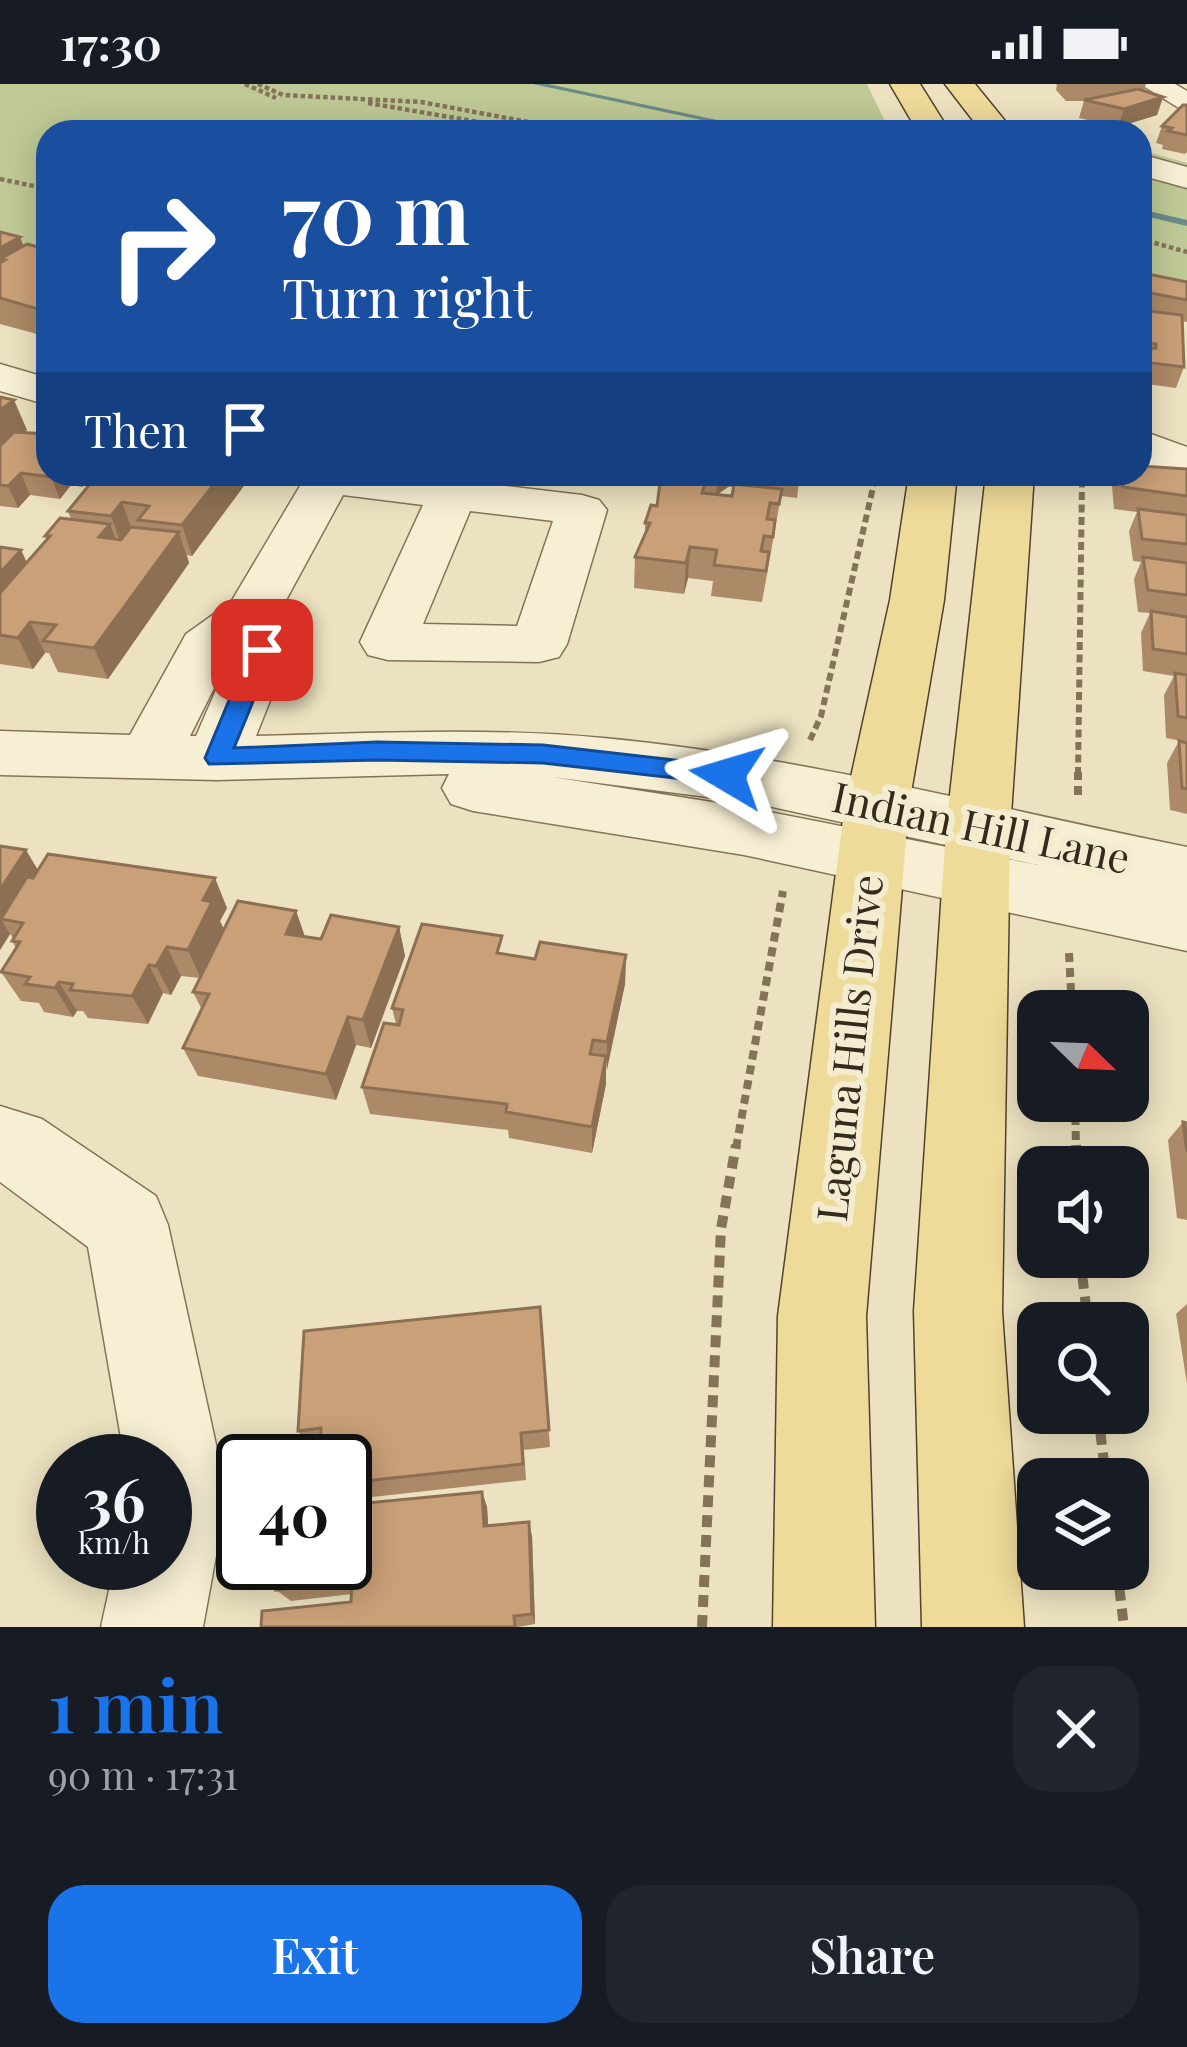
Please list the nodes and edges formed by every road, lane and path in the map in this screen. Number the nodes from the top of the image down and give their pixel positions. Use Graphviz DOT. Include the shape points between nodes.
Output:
graph roads {
  1 [pos="245,84"];
  2 [pos="258,84"];
  3 [pos="904,84"];
  4 [pos="960,84"];
  5 [pos="1156,84"];
  6 [pos="1187,104"];
  7 [pos="472,120"];
  8 [pos="517,120"];
  9 [pos="927,120"];
  10 [pos="988,120"];
  11 [pos="1152,168"];
  12 [pos="1187,178"];
  13 [pos="0,179"];
  14 [pos="36,186"];
  15 [pos="1152,192"];
  16 [pos="1187,196"];
  17 [pos="1152,242"];
  18 [pos="1187,252"];
  19 [pos="0,377"];
  20 [pos="36,388"];
  21 [pos="1187,422"];
  22 [pos="1152,423"];
  23 [pos="1152,453"];
  24 [pos="1187,460"];
  25 [pos="315,486"];
  26 [pos="403,486"];
  27 [pos="873,486"];
  28 [pos="932,486"];
  29 [pos="1009,486"];
  30 [pos="1082,486"];
  31 [pos="453,492"];
  32 [pos="252,613"];
  33 [pos="807,747"];
  34 [pos="0,753"];
  35 [pos="149,757"];
  36 [pos="246,758"];
  37 [pos="1065,804"];
  38 [pos="873,831"];
  39 [pos="977,855"];
  40 [pos="1187,873"];
  41 [pos="783,879"];
  42 [pos="1187,923"];
  43 [pos="1064,942"];
  44 [pos="1071,990"];
  45 [pos="0,1143"];
  46 [pos="1120,1590"];
  47 [pos="152,1627"];
  48 [pos="702,1627"];
  49 [pos="824,1627"];
  50 [pos="973,1627"];
  51 [pos="1124,1627"];
  1 -- 7 [label="path" via="270,98 391,105"];
  2 -- 8 [label="path" via="283,95 421,102"];
  3 -- 9 [label="main road"];
  4 -- 10 [label="main road"];
  5 -- 6 [label="street"];
  11 -- 12 [label="street"];
  13 -- 14 [label="path"];
  15 -- 16 [label="street"];
  17 -- 18 [label="path"];
  19 -- 20 [label="street"];
  21 -- 22 [label="street"];
  23 -- 24 [label="street"];
  25 -- 32 [label="street"];
  26 -- 31 [label="street"];
  27 -- 33 [label="path"];
  28 -- 38 [label="main road, Laguna Hills Drive"];
  29 -- 39 [label="main road"];
  30 -- 37 [label="path" via="1081,792"];
  32 -- 35 [label="street" via="206,647"];
  32 -- 36 [label="street" via="262,650"];
  34 -- 35 [label="street, Indian Hill Lane"];
  35 -- 36 [label="street, Indian Hill Lane"];
  36 -- 38 [label="street, Indian Hill Lane" via="744,831"];
  38 -- 39 [label="street, Indian Hill Lane"];
  38 -- 49 [label="main road, Laguna Hills Drive" via="822,1316"];
  39 -- 40 [label="street, Indian Hill Lane"];
  39 -- 42 [label="street, Indian Hill Lane"];
  39 -- 50 [label="main road" via="958,1311"];
  41 -- 48 [label="path" via="721,1229"];
  43 -- 44 [label="path"];
  45 -- 47 [label="street" via="126,1225 179,1496"];
  46 -- 51 [label="path"];
}
